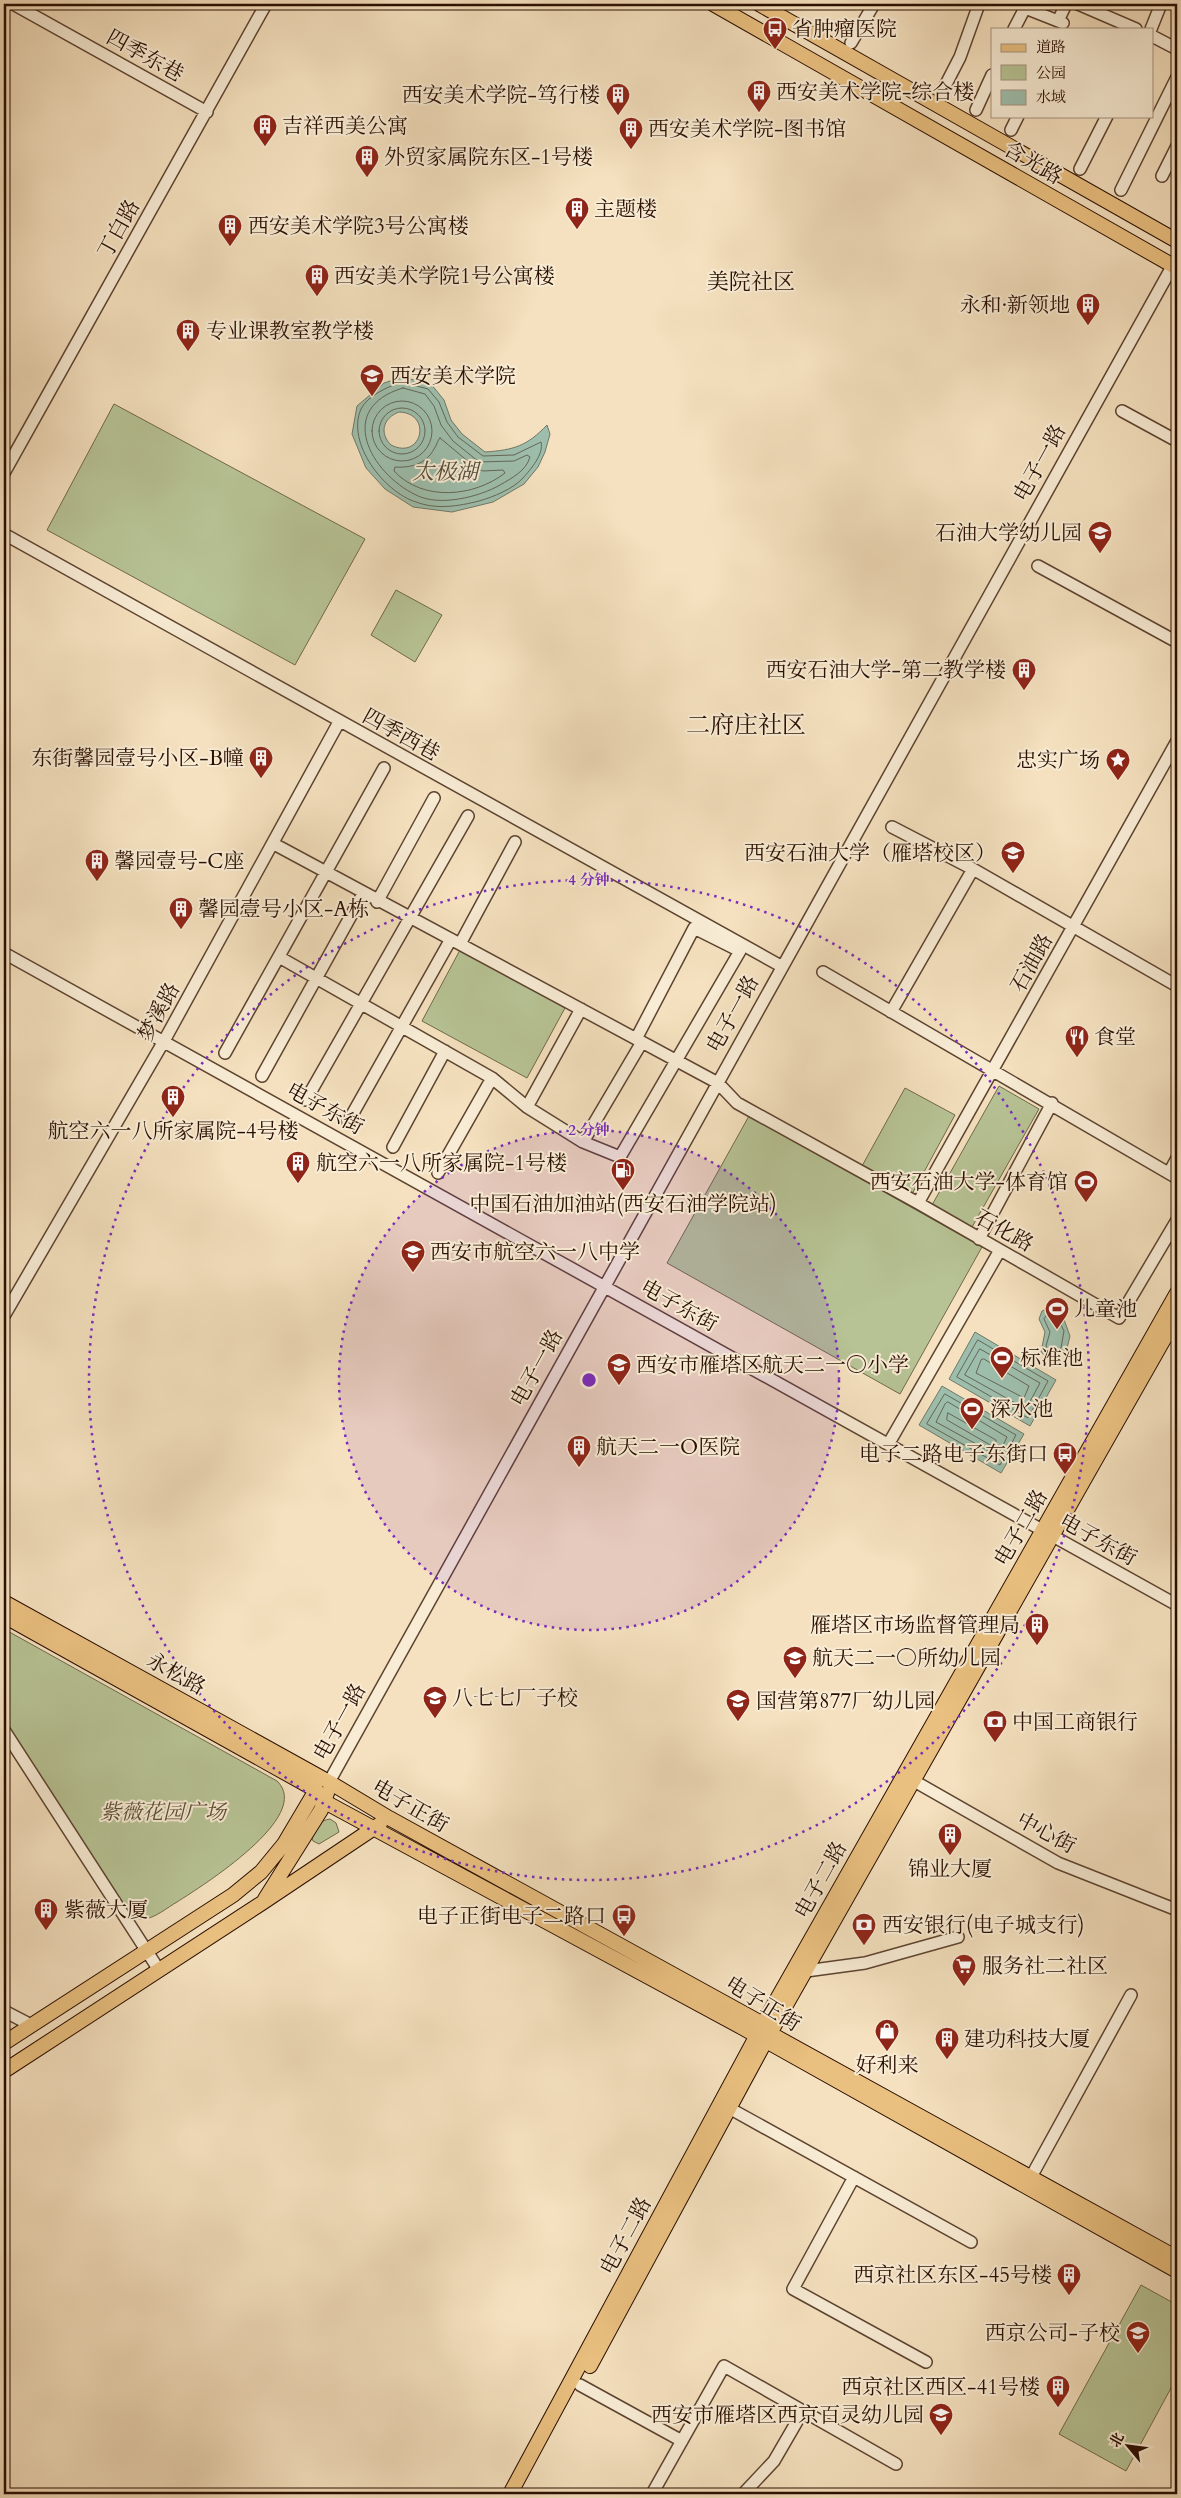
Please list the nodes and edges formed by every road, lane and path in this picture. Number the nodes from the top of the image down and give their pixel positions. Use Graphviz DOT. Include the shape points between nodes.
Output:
graph roads {
  1 [pos="13,4"];
  2 [pos="266,4"];
  3 [pos="714,4"];
  4 [pos="758,4"];
  5 [pos="874,4"];
  6 [pos="979,4"];
  7 [pos="1066,4"];
  8 [pos="1078,4"];
  9 [pos="1161,4"];
  10 [pos="1059,25"];
  11 [pos="1014,28"];
  12 [pos="1134,28"];
  13 [pos="1151,28"];
  14 [pos="1154,37"];
  15 [pos="851,43"];
  16 [pos="1177,49"];
  17 [pos="991,77"];
  18 [pos="1177,77"];
  19 [pos="942,92"];
  20 [pos="976,110"];
  21 [pos="207,112"];
  22 [pos="1017,118"];
  23 [pos="1106,118"];
  24 [pos="1011,130"];
  25 [pos="1177,146"];
  26 [pos="1080,169"];
  27 [pos="1162,176"];
  28 [pos="1121,190"];
  29 [pos="1177,241"];
  30 [pos="1175,266"];
  31 [pos="1122,411"];
  32 [pos="1177,441"];
  33 [pos="4,473"];
  34 [pos="4,534"];
  35 [pos="1038,566"];
  36 [pos="1177,642"];
  37 [pos="338,722"];
  38 [pos="1177,740"];
  39 [pos="384,768"];
  40 [pos="434,798"];
  41 [pos="468,816"];
  42 [pos="892,827"];
  43 [pos="515,842"];
  44 [pos="274,844"];
  45 [pos="973,869"];
  46 [pos="325,873"];
  47 [pos="363,894"];
  48 [pos="377,902"];
  49 [pos="410,918"];
  50 [pos="1074,926"];
  51 [pos="455,941"];
  52 [pos="4,953"];
  53 [pos="279,957"];
  54 [pos="781,966"];
  55 [pos="824,972"];
  56 [pos="316,978"];
  57 [pos="1177,986"];
  58 [pos="361,1003"];
  59 [pos="582,1010"];
  60 [pos="891,1012"];
  61 [pos="402,1027"];
  62 [pos="639,1040"];
  63 [pos="164,1041"];
  64 [pos="445,1050"];
  65 [pos="225,1053"];
  66 [pos="675,1060"];
  67 [pos="993,1071"];
  68 [pos="262,1076"];
  69 [pos="492,1078"];
  70 [pos="718,1083"];
  71 [pos="306,1100"];
  72 [pos="1052,1103"];
  73 [pos="527,1107"];
  74 [pos="348,1122"];
  75 [pos="583,1142"];
  76 [pos="393,1147"];
  77 [pos="1177,1158"];
  78 [pos="438,1173"];
  79 [pos="1173,1176"];
  80 [pos="918,1203"];
  81 [pos="1177,1220"];
  82 [pos="978,1239"];
  83 [pos="1000,1250"];
  84 [pos="605,1287"];
  85 [pos="1177,1293"];
  86 [pos="4,1316"];
  87 [pos="1177,1316"];
  88 [pos="889,1444"];
  89 [pos="1047,1533"];
  90 [pos="4,1602"];
  91 [pos="1177,1606"];
  92 [pos="4,1616"];
  93 [pos="4,1730"];
  94 [pos="908,1778"];
  95 [pos="329,1782"];
  96 [pos="316,1790"];
  97 [pos="326,1802"];
  98 [pos="389,1818"];
  99 [pos="373,1828"];
  100 [pos="262,1903"];
  101 [pos="1177,1910"];
  102 [pos="958,1937"];
  103 [pos="147,1951"];
  104 [pos="159,1970"];
  105 [pos="806,1971"];
  106 [pos="1131,1995"];
  107 [pos="4,2011"];
  108 [pos="31,2025"];
  109 [pos="764,2034"];
  110 [pos="4,2042"];
  111 [pos="4,2071"];
  112 [pos="730,2108"];
  113 [pos="854,2177"];
  114 [pos="1031,2177"];
  115 [pos="971,2242"];
  116 [pos="1177,2258"];
  117 [pos="1177,2270"];
  118 [pos="926,2362"];
  119 [pos="580,2385"];
  120 [pos="803,2411"];
  121 [pos="682,2441"];
  122 [pos="896,2464"];
  123 [pos="510,2494"];
  124 [pos="521,2494"];
  125 [pos="652,2494"];
  126 [pos="743,2494"];
  1 -- 21 [label="street, 四季东巷"];
  2 -- 21 [label="street, 丁白路"];
  3 -- 30 [label="main road, 含光路"];
  4 -- 29 [label="main road, 含光路"];
  5 -- 15 [label="street"];
  6 -- 19 [label="street" via="960,57"];
  7 -- 10 [label="street"];
  8 -- 12 [label="street"];
  9 -- 13 [label="street"];
  10 -- 11 [label="street" via="1024,8"];
  14 -- 16 [label="street"];
  17 -- 20 [label="street"];
  18 -- 28 [label="street"];
  21 -- 33 [label="street, 丁白路"];
  22 -- 24 [label="street"];
  23 -- 26 [label="street"];
  25 -- 27 [label="street"];
  30 -- 54 [label="street, 电子一路"];
  31 -- 32 [label="street"];
  34 -- 37 [label="street, 四季西巷"];
  35 -- 36 [label="street"];
  37 -- 44 [label="street, 梦溪路"];
  37 -- 54 [label="street, 四季西巷"];
  38 -- 50 [label="street, 石油路"];
  39 -- 46 [label="street"];
  40 -- 48 [label="street"];
  41 -- 49 [label="street"];
  42 -- 45 [label="street"];
  43 -- 51 [label="street"];
  44 -- 46 [label="street, 石化路"];
  44 -- 63 [label="street, 梦溪路"];
  45 -- 50 [label="street"];
  45 -- 60 [label="street"];
  46 -- 47 [label="street, 石化路"];
  46 -- 53 [label="street"];
  47 -- 48 [label="street, 石化路"];
  47 -- 56 [label="street"];
  48 -- 49 [label="street, 石化路"];
  49 -- 51 [label="street, 石化路"];
  49 -- 58 [label="street"];
  50 -- 57 [label="street"];
  50 -- 67 [label="street, 石油路"];
  51 -- 59 [label="street, 石化路"];
  51 -- 61 [label="street"];
  52 -- 63 [label="street, 电子东街"];
  53 -- 56 [label="street"];
  53 -- 65 [label="street"];
  54 -- 70 [label="street, 电子一路"];
  55 -- 60 [label="street"];
  56 -- 58 [label="street"];
  56 -- 68 [label="street"];
  58 -- 61 [label="street"];
  58 -- 71 [label="street"];
  59 -- 62 [label="street, 石化路"];
  59 -- 73 [label="street"];
  60 -- 67 [label="street"];
  61 -- 64 [label="street"];
  61 -- 74 [label="street"];
  62 -- 66 [label="street, 石化路"];
  62 -- 66 [label="street" via="694,928 740,951"];
  62 -- 75 [label="street"];
  63 -- 84 [label="street, 电子东街"];
  63 -- 86 [label="street, 梦溪路"];
  64 -- 69 [label="street"];
  64 -- 76 [label="street"];
  66 -- 70 [label="street, 石化路"];
  66 -- 75 [label="street" via="620,1157"];
  67 -- 72 [label="street"];
  67 -- 80 [label="street, 石油路"];
  69 -- 73 [label="street"];
  69 -- 78 [label="street"];
  70 -- 80 [label="street, 石化路" via="737,1103"];
  70 -- 84 [label="street, 电子一路"];
  72 -- 79 [label="street"];
  72 -- 82 [label="street"];
  73 -- 75 [label="street"];
  77 -- 79 [label="street"];
  80 -- 82 [label="street, 石化路"];
  81 -- 83 [label="street, 石化路" via="1120,1318"];
  82 -- 83 [label="street, 石化路"];
  83 -- 88 [label="street"];
  84 -- 88 [label="street, 电子东街"];
  84 -- 95 [label="street, 电子一路"];
  85 -- 89 [label="main road, 电子二路"];
  87 -- 89 [label="main road, 电子二路"];
  88 -- 89 [label="street, 电子东街"];
  89 -- 91 [label="street, 电子东街"];
  89 -- 94 [label="main road, 电子二路"];
  90 -- 95 [label="main road, 永松路"];
  92 -- 96 [label="main road, 永松路"];
  93 -- 103 [label="street"];
  94 -- 101 [label="street, 中心街" via="1058,1863"];
  94 -- 105 [label="main road, 电子二路"];
  94 -- 109 [label="main road, 电子二路"];
  95 -- 96 [label="main road"];
  95 -- 97 [label="main road"];
  95 -- 98 [label="main road, 电子正街"];
  96 -- 97 [label="main road"];
  96 -- 103 [label="main road, 电子一路" via="284,1844 261,1872 233,1896"];
  97 -- 99 [label="main road, 电子正街"];
  97 -- 100 [label="main road"];
  98 -- 99 [label="main road"];
  98 -- 109 [label="main road, 电子正街"];
  99 -- 100 [label="main road"];
  99 -- 109 [label="main road, 电子正街"];
  100 -- 104 [label="main road"];
  102 -- 105 [label="street" via="865,1963"];
  103 -- 104 [label="street"];
  103 -- 108 [label="main road, 电子一路"];
  104 -- 111 [label="main road"];
  105 -- 109 [label="main road, 电子二路"];
  106 -- 114 [label="street"];
  107 -- 108 [label="street"];
  108 -- 110 [label="main road, 电子一路"];
  109 -- 112 [label="main road, 电子二路"];
  109 -- 114 [label="main road, 电子正街"];
  109 -- 117 [label="main road, 电子正街"];
  109 -- 123 [label="main road, 电子二路"];
  112 -- 113 [label="street"];
  112 -- 119 [label="main road, 电子二路"];
  113 -- 115 [label="street"];
  113 -- 118 [label="street" via="793,2289"];
  114 -- 116 [label="main road, 电子正街"];
  119 -- 121 [label="street"];
  119 -- 124 [label="main road, 电子二路"];
  120 -- 121 [label="street" via="724,2366"];
  120 -- 122 [label="street"];
  120 -- 126 [label="street" via="774,2461"];
  121 -- 125 [label="street"];
}
